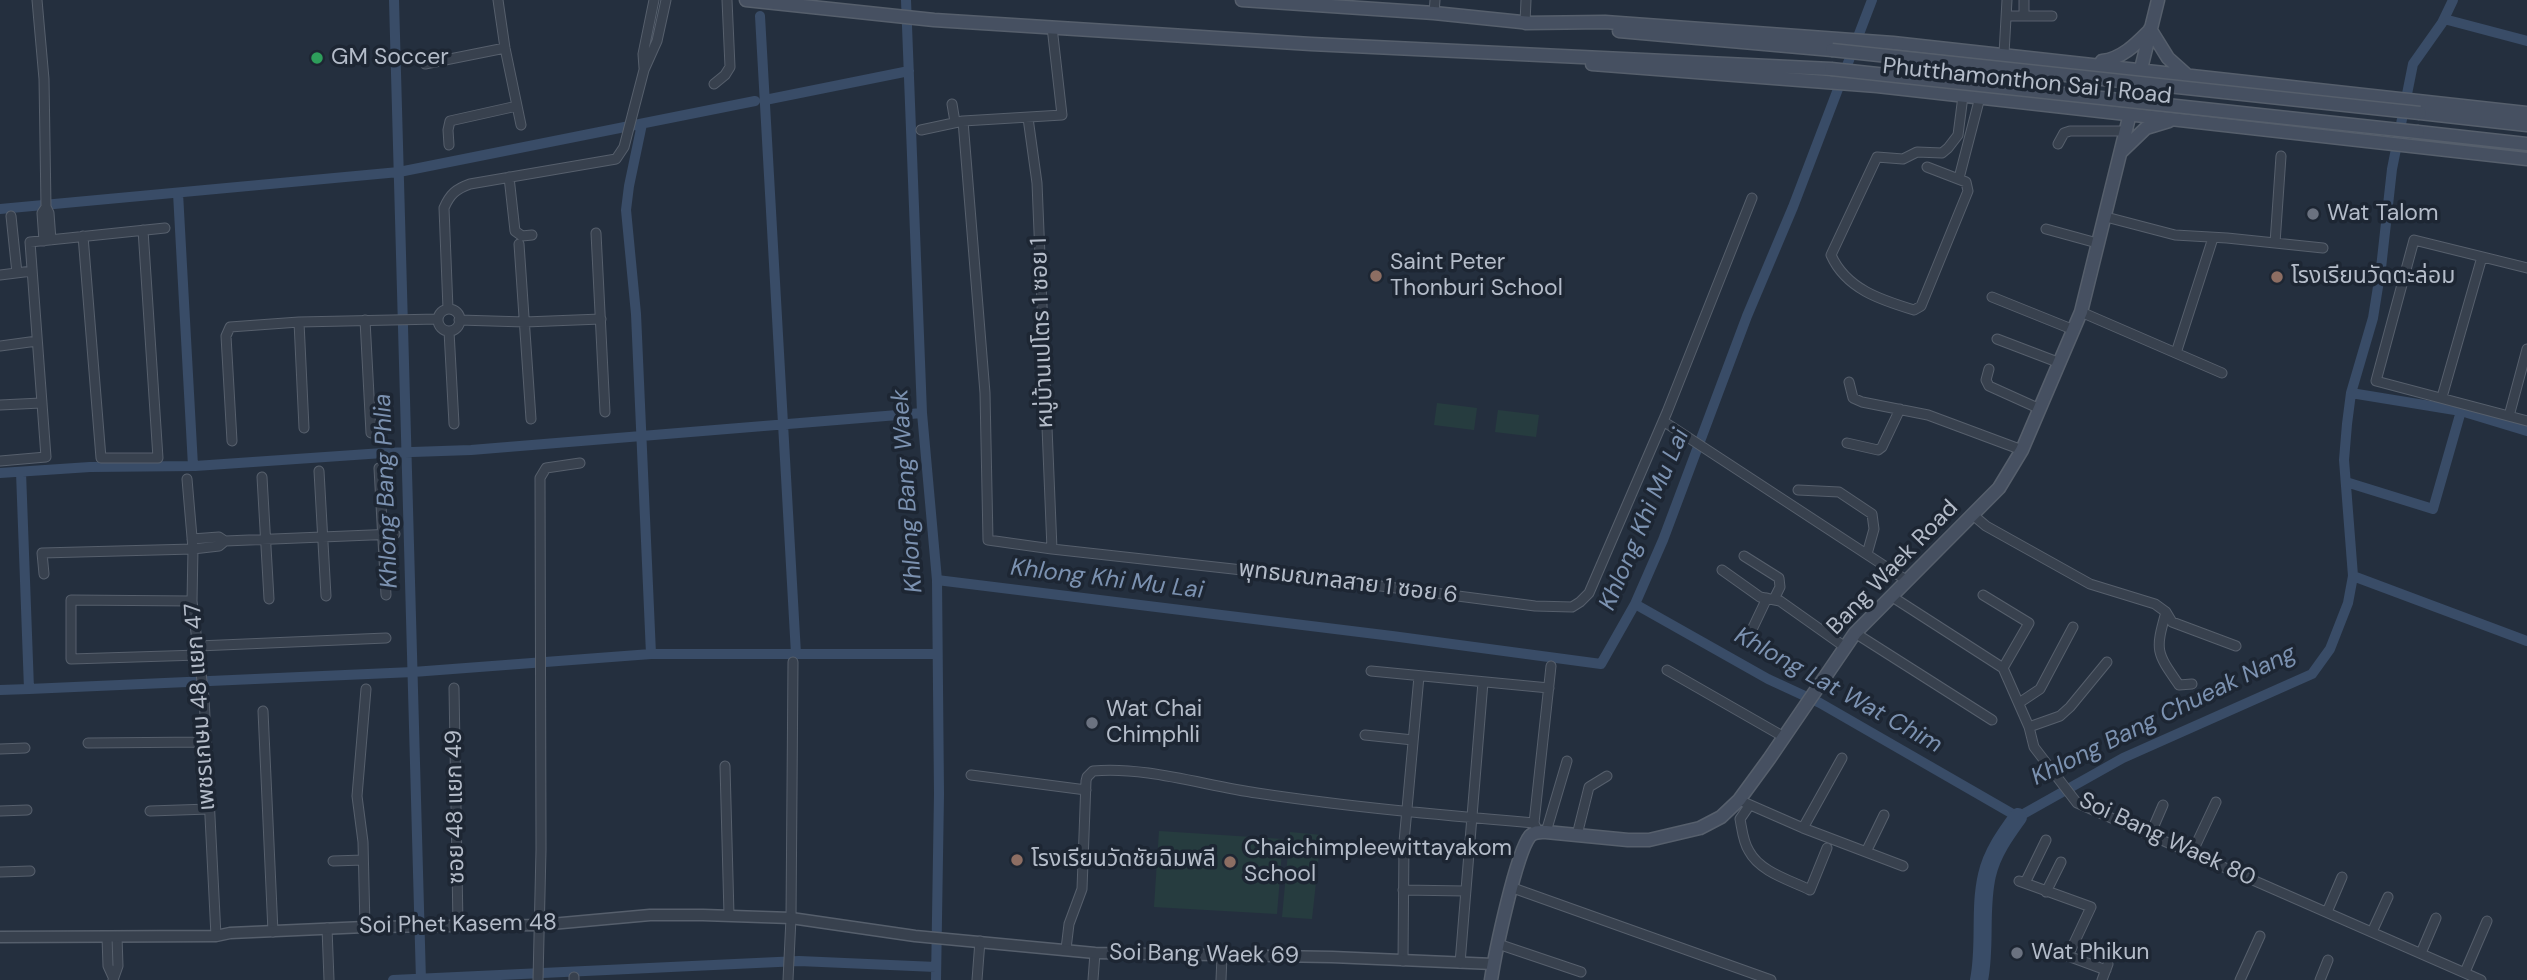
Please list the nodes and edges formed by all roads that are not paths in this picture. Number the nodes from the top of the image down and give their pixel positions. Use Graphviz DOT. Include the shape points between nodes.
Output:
graph roads {
  1 [pos="37,0"];
  2 [pos="498,0"];
  3 [pos="654,0"];
  4 [pos="666,0"];
  5 [pos="727,0"];
  6 [pos="746,0"];
  7 [pos="1242,0"];
  8 [pos="1526,0"];
  9 [pos="2007,0"];
  10 [pos="2024,0"];
  11 [pos="2158,0"];
  12 [pos="1339,3"];
  13 [pos="1435,7"];
  14 [pos="2007,16"];
  15 [pos="2024,16"];
  16 [pos="2052,16"];
  17 [pos="1525,23"];
  18 [pos="1052,27"];
  19 [pos="2150,29"];
  20 [pos="505,48"];
  21 [pos="2004,54"];
  22 [pos="1522,55"];
  23 [pos="2055,60"];
  24 [pos="2088,63"];
  25 [pos="425,64"];
  26 [pos="2141,69"];
  27 [pos="644,70"];
  28 [pos="2188,75"];
  29 [pos="2240,81"];
  30 [pos="714,84"];
  31 [pos="1963,96"];
  32 [pos="1980,97"];
  33 [pos="952,103"];
  34 [pos="2044,104"];
  35 [pos="517,106"];
  36 [pos="2527,113"];
  37 [pos="2131,114"];
  38 [pos="1028,118"];
  39 [pos="2173,119"];
  40 [pos="959,122"];
  41 [pos="521,125"];
  42 [pos="2527,125"];
  43 [pos="2252,128"];
  44 [pos="921,130"];
  45 [pos="2126,131"];
  46 [pos="2058,144"];
  47 [pos="2527,144"];
  48 [pos="449,145"];
  49 [pos="2119,155"];
  50 [pos="2281,156"];
  51 [pos="2527,159"];
  52 [pos="1927,167"];
  53 [pos="509,177"];
  54 [pos="1959,178"];
  55 [pos="1752,198"];
  56 [pos="11,216"];
  57 [pos="2106,217"];
  58 [pos="165,228"];
  59 [pos="2046,229"];
  60 [pos="143,230"];
  61 [pos="596,233"];
  62 [pos="532,235"];
  63 [pos="83,236"];
  64 [pos="2213,238"];
  65 [pos="47,240"];
  66 [pos="2098,243"];
  67 [pos="2275,243"];
  68 [pos="519,244"];
  69 [pos="2323,248"];
  70 [pos="2482,257"];
  71 [pos="2527,268"];
  72 [pos="32,271"];
  73 [pos="17,273"];
  74 [pos="0,275"];
  75 [pos="1992,297"];
  76 [pos="448,309"];
  77 [pos="2081,312"];
  78 [pos="438,319"];
  79 [pos="601,319"];
  80 [pos="365,320"];
  81 [pos="459,320"];
  82 [pos="299,322"];
  83 [pos="525,322"];
  84 [pos="2074,330"];
  85 [pos="449,331"];
  86 [pos="1997,339"];
  87 [pos="37,341"];
  88 [pos="0,346"];
  89 [pos="2527,349"];
  90 [pos="2176,353"];
  91 [pos="2060,363"];
  92 [pos="1989,369"];
  93 [pos="2222,373"];
  94 [pos="1849,382"];
  95 [pos="2442,397"];
  96 [pos="41,402"];
  97 [pos="0,405"];
  98 [pos="1900,409"];
  99 [pos="2040,409"];
  100 [pos="605,412"];
  101 [pos="2509,416"];
  102 [pos="531,419"];
  103 [pos="1663,421"];
  104 [pos="2527,421"];
  105 [pos="454,424"];
  106 [pos="304,428"];
  107 [pos="371,433"];
  108 [pos="232,441"];
  109 [pos="1847,443"];
  110 [pos="2022,450"];
  111 [pos="0,461"];
  112 [pos="580,463"];
  113 [pos="379,468"];
  114 [pos="320,471"];
  115 [pos="262,477"];
  116 [pos="187,479"];
  117 [pos="1798,489"];
  118 [pos="1973,515"];
  119 [pos="382,534"];
  120 [pos="396,534"];
  121 [pos="323,536"];
  122 [pos="192,539"];
  123 [pos="266,539"];
  124 [pos="225,541"];
  125 [pos="193,549"];
  126 [pos="1052,549"];
  127 [pos="1867,554"];
  128 [pos="1744,556"];
  129 [pos="1722,570"];
  130 [pos="44,574"];
  131 [pos="1906,580"];
  132 [pos="386,595"];
  133 [pos="1983,595"];
  134 [pos="326,596"];
  135 [pos="1891,596"];
  136 [pos="269,598"];
  137 [pos="1771,598"];
  138 [pos="192,601"];
  139 [pos="2165,612"];
  140 [pos="2073,627"];
  141 [pos="1855,633"];
  142 [pos="386,638"];
  143 [pos="1748,638"];
  144 [pos="2236,646"];
  145 [pos="1845,647"];
  146 [pos="199,650"];
  147 [pos="793,662"];
  148 [pos="2107,662"];
  149 [pos="1551,666"];
  150 [pos="2003,668"];
  151 [pos="1667,670"];
  152 [pos="1371,671"];
  153 [pos="1419,676"];
  154 [pos="1483,682"];
  155 [pos="2192,684"];
  156 [pos="454,688"];
  157 [pos="1549,688"];
  158 [pos="366,689"];
  159 [pos="2019,704"];
  160 [pos="263,711"];
  161 [pos="1992,720"];
  162 [pos="2029,727"];
  163 [pos="1365,735"];
  164 [pos="1784,737"];
  165 [pos="1413,740"];
  166 [pos="205,742"];
  167 [pos="88,743"];
  168 [pos="26,748"];
  169 [pos="0,749"];
  170 [pos="1842,758"];
  171 [pos="1567,761"];
  172 [pos="725,766"];
  173 [pos="971,775"];
  174 [pos="1607,776"];
  175 [pos="1086,790"];
  176 [pos="2216,802"];
  177 [pos="1744,803"];
  178 [pos="2163,805"];
  179 [pos="209,809"];
  180 [pos="27,810"];
  181 [pos="1406,810"];
  182 [pos="0,811"];
  183 [pos="150,811"];
  184 [pos="1884,815"];
  185 [pos="1471,816"];
  186 [pos="1803,828"];
  187 [pos="1539,829"];
  188 [pos="1577,835"];
  189 [pos="2150,835"];
  190 [pos="2046,840"];
  191 [pos="1827,848"];
  192 [pos="1866,852"];
  193 [pos="2192,853"];
  194 [pos="363,860"];
  195 [pos="333,861"];
  196 [pos="2061,862"];
  197 [pos="1903,866"];
  198 [pos="30,871"];
  199 [pos="0,872"];
  200 [pos="2342,877"];
  201 [pos="1513,888"];
  202 [pos="1403,890"];
  203 [pos="1465,891"];
  204 [pos="2046,892"];
  205 [pos="2388,897"];
  206 [pos="2327,912"];
  207 [pos="729,915"];
  208 [pos="790,918"];
  209 [pos="2436,918"];
  210 [pos="2487,921"];
  211 [pos="540,925"];
  212 [pos="458,926"];
  213 [pos="365,927"];
  214 [pos="327,928"];
  215 [pos="273,932"];
  216 [pos="2372,932"];
  217 [pos="216,936"];
  218 [pos="915,936"];
  219 [pos="2260,936"];
  220 [pos="0,937"];
  221 [pos="112,937"];
  222 [pos="980,941"];
  223 [pos="1498,944"];
  224 [pos="1066,949"];
  225 [pos="1095,953"];
  226 [pos="2421,953"];
  227 [pos="1222,956"];
  228 [pos="2328,960"];
  229 [pos="1403,961"];
  230 [pos="1460,963"];
  231 [pos="1493,964"];
  232 [pos="1581,972"];
  233 [pos="2465,972"];
  234 [pos="113,979"];
  235 [pos="329,980"];
  236 [pos="538,980"];
  237 [pos="788,980"];
  238 [pos="977,980"];
  239 [pos="1093,980"];
  240 [pos="1221,980"];
  241 [pos="1491,980"];
  242 [pos="1771,980"];
  243 [pos="2102,980"];
  244 [pos="2240,980"];
  245 [pos="2320,980"];
  246 [pos="2481,980"];
  1 -- 65 [label="street" via="44,79"];
  2 -- 20 [label="street"];
  3 -- 27 [label="street"];
  4 -- 27 [label="street" via="657,41"];
  5 -- 30 [label="street" via="730,67"];
  6 -- 18 [label="main road, Phutthamonthon Sai 1 Road"];
  7 -- 12 [label="main road, Phutthamonthon Sai 1 Road"];
  8 -- 17 [label="street"];
  9 -- 14 [label="street"];
  10 -- 15 [label="street"];
  11 -- 19 [label="main road, Bang Waek Road"];
  12 -- 13 [label="main road, Phutthamonthon Sai 1 Road"];
  13 -- 17 [label="main road, Phutthamonthon Sai 1 Road"];
  14 -- 15 [label="street"];
  14 -- 21 [label="street"];
  15 -- 16 [label="street"];
  17 -- 21 [label="main road, Phutthamonthon Sai 1 Road" via="1605,22"];
  17 -- 42 [label="main road, Phutthamonthon Sai 1 Road, bridge" via="1832,50"];
  18 -- 22 [label="main road, Phutthamonthon Sai 1 Road"];
  18 -- 38 [label="street" via="1062,115"];
  19 -- 24 [label="main road" via="2122,55"];
  19 -- 26 [label="main road, Bang Waek Road"];
  19 -- 28 [label="main road" via="2168,58"];
  20 -- 25 [label="street"];
  20 -- 35 [label="street"];
  21 -- 23 [label="main road, Phutthamonthon Sai 1 Road"];
  22 -- 31 [label="main road, Phutthamonthon Sai 1 Road"];
  22 -- 47 [label="main road, Phutthamonthon Sai 1 Road, bridge" via="1830,69"];
  23 -- 24 [label="main road, Phutthamonthon Sai 1 Road"];
  23 -- 34 [label="main road" via="2092,71 2099,76 2101,87 2088,101"];
  24 -- 26 [label="main road, Phutthamonthon Sai 1 Road"];
  26 -- 28 [label="main road, Phutthamonthon Sai 1 Road"];
  26 -- 37 [label="main road, Bang Waek Road"];
  27 -- 53 [label="street" via="625,147 617,159"];
  28 -- 29 [label="main road, Phutthamonthon Sai 1 Road"];
  29 -- 36 [label="main road, Phutthamonthon Sai 1 Road"];
  29 -- 43 [label="main road" via="2191,84 2178,93 2177,102 2192,114"];
  31 -- 32 [label="main road, Phutthamonthon Sai 1 Road"];
  31 -- 54 [label="street" via="1958,135 1942,153 1875,159 1831,255 1843,274 1856,287 1892,304 1918,309 1968,191"];
  32 -- 34 [label="main road, Phutthamonthon Sai 1 Road"];
  32 -- 54 [label="street"];
  33 -- 40 [label="street"];
  34 -- 37 [label="main road, Phutthamonthon Sai 1 Road"];
  35 -- 41 [label="street"];
  35 -- 48 [label="street" via="450,121"];
  37 -- 39 [label="main road, Phutthamonthon Sai 1 Road"];
  37 -- 45 [label="main road, Bang Waek Road"];
  38 -- 40 [label="street"];
  38 -- 126 [label="street, หมู่บ้านเปโตร 1 ซอย 1" via="1037,183"];
  39 -- 43 [label="main road, Phutthamonthon Sai 1 Road"];
  39 -- 49 [label="main road" via="2146,128"];
  40 -- 44 [label="street"];
  40 -- 126 [label="street, พุทธมณฑลสาย 1 ซอย 6" via="985,393 989,540"];
  43 -- 51 [label="main road, Phutthamonthon Sai 1 Road"];
  45 -- 46 [label="street" via="2070,131"];
  45 -- 49 [label="main road, Bang Waek Road"];
  49 -- 57 [label="main road, Bang Waek Road"];
  50 -- 67 [label="street"];
  52 -- 54 [label="street"];
  53 -- 62 [label="street" via="515,231"];
  53 -- 76 [label="street" via="470,184 449,196 444,208"];
  55 -- 103 [label="street, พุทธมณฑลสาย 1 ซอย 6"];
  56 -- 73 [label="street"];
  57 -- 64 [label="street" via="2175,235"];
  57 -- 66 [label="main road, Bang Waek Road"];
  58 -- 60 [label="street"];
  59 -- 66 [label="street"];
  60 -- 63 [label="street"];
  60 -- 63 [label="street" via="158,457 101,458"];
  61 -- 79 [label="street"];
  63 -- 65 [label="street"];
  64 -- 67 [label="street"];
  64 -- 90 [label="street"];
  65 -- 72 [label="street" via="30,242"];
  66 -- 77 [label="main road, Bang Waek Road"];
  67 -- 69 [label="street"];
  68 -- 83 [label="street"];
  70 -- 71 [label="street"];
  70 -- 95 [label="street"];
  70 -- 95 [label="street" via="2414,240 2376,381"];
  72 -- 73 [label="street"];
  72 -- 87 [label="street"];
  73 -- 74 [label="street"];
  75 -- 84 [label="street"];
  76 -- 78 [label="street"];
  76 -- 81 [label="street" via="455,311"];
  77 -- 84 [label="main road, Bang Waek Road"];
  77 -- 90 [label="street"];
  78 -- 80 [label="street"];
  78 -- 85 [label="street" via="441,328"];
  79 -- 83 [label="street"];
  79 -- 100 [label="street"];
  80 -- 82 [label="street"];
  80 -- 107 [label="street"];
  81 -- 83 [label="street"];
  81 -- 85 [label="street"];
  82 -- 106 [label="street"];
  82 -- 108 [label="street" via="235,326 227,331"];
  83 -- 102 [label="street"];
  84 -- 91 [label="main road, Bang Waek Road"];
  85 -- 105 [label="street"];
  86 -- 91 [label="street"];
  87 -- 88 [label="street"];
  87 -- 96 [label="street"];
  89 -- 101 [label="street"];
  90 -- 93 [label="street"];
  91 -- 99 [label="main road, Bang Waek Road"];
  92 -- 99 [label="street" via="1989,386"];
  94 -- 98 [label="street" via="1853,398"];
  95 -- 101 [label="street"];
  96 -- 97 [label="street"];
  96 -- 111 [label="street" via="46,457"];
  98 -- 109 [label="street" via="1878,450"];
  98 -- 110 [label="street" via="1951,422"];
  99 -- 110 [label="main road, Bang Waek Road"];
  101 -- 104 [label="street"];
  103 -- 126 [label="street, พุทธมณฑลสาย 1 ซอย 6" via="1589,593 1572,607"];
  103 -- 127 [label="street"];
  110 -- 118 [label="main road, Bang Waek Road" via="1999,488"];
  112 -- 211 [label="street" via="546,468 541,478"];
  113 -- 119 [label="street"];
  114 -- 121 [label="street"];
  115 -- 123 [label="street"];
  116 -- 122 [label="street, เพชรเกษม 48 แยก 47"];
  117 -- 127 [label="street" via="1839,492 1872,514 1874,529"];
  118 -- 131 [label="main road, Bang Waek Road"];
  118 -- 139 [label="street" via="2090,584 2155,604"];
  119 -- 120 [label="street"];
  119 -- 121 [label="street"];
  119 -- 132 [label="street"];
  121 -- 123 [label="street"];
  121 -- 134 [label="street"];
  122 -- 124 [label="street" via="219,537"];
  122 -- 125 [label="street, เพชรเกษม 48 แยก 47"];
  123 -- 124 [label="street"];
  123 -- 136 [label="street"];
  124 -- 125 [label="street" via="219,547"];
  125 -- 130 [label="street" via="42,553"];
  125 -- 138 [label="street, เพชรเกษม 48 แยก 47"];
  127 -- 131 [label="street"];
  128 -- 137 [label="street" via="1779,578 1780,587"];
  129 -- 137 [label="street" via="1760,597"];
  131 -- 135 [label="main road, Bang Waek Road"];
  133 -- 150 [label="street" via="2028,623"];
  135 -- 141 [label="main road, Bang Waek Road"];
  135 -- 150 [label="street"];
  137 -- 143 [label="street"];
  137 -- 145 [label="street"];
  138 -- 146 [label="street, เพชรเกษม 48 แยก 47"];
  138 -- 146 [label="street" via="71,600 71,659"];
  139 -- 144 [label="street" via="2172,622"];
  139 -- 155 [label="street" via="2160,657 2179,685"];
  140 -- 159 [label="street" via="2040,689"];
  141 -- 145 [label="main road, Bang Waek Road"];
  141 -- 161 [label="street"];
  142 -- 146 [label="street"];
  145 -- 164 [label="main road, Bang Waek Road"];
  146 -- 166 [label="street, เพชรเกษม 48 แยก 47"];
  147 -- 208 [label="street"];
  148 -- 162 [label="street" via="2060,716"];
  149 -- 157 [label="street"];
  150 -- 159 [label="street, Soi Bang Waek 80"];
  151 -- 164 [label="street"];
  152 -- 153 [label="street"];
  153 -- 154 [label="street"];
  153 -- 165 [label="street"];
  154 -- 157 [label="street"];
  154 -- 185 [label="street"];
  156 -- 212 [label="street, ซอย 48 แยก 49"];
  157 -- 187 [label="street"];
  158 -- 194 [label="street" via="357,796"];
  159 -- 162 [label="street, Soi Bang Waek 80"];
  160 -- 215 [label="street"];
  162 -- 189 [label="street, Soi Bang Waek 80" via="2034,747 2077,803"];
  163 -- 165 [label="street"];
  164 -- 177 [label="main road, Bang Waek Road"];
  165 -- 181 [label="street"];
  166 -- 167 [label="street"];
  166 -- 179 [label="street, เพชรเกษม 48 แยก 47"];
  168 -- 169 [label="street"];
  170 -- 186 [label="street"];
  171 -- 187 [label="street"];
  172 -- 207 [label="street"];
  173 -- 175 [label="street"];
  174 -- 188 [label="street" via="1589,787"];
  175 -- 181 [label="street" via="1089,773 1103,771 1188,779 1345,806"];
  175 -- 224 [label="street" via="1082,889 1070,917"];
  176 -- 193 [label="street"];
  177 -- 186 [label="street"];
  177 -- 188 [label="main road, Bang Waek Road" via="1711,823 1649,840"];
  177 -- 191 [label="street" via="1740,819 1747,849 1768,870 1810,890"];
  178 -- 189 [label="street"];
  179 -- 183 [label="street"];
  179 -- 217 [label="street, เพชรเกษม 48 แยก 47"];
  180 -- 182 [label="street"];
  181 -- 185 [label="street"];
  181 -- 202 [label="street"];
  184 -- 192 [label="street"];
  185 -- 187 [label="street"];
  185 -- 203 [label="street"];
  186 -- 192 [label="street"];
  187 -- 188 [label="main road, Bang Waek Road"];
  187 -- 201 [label="main road" via="1526,843"];
  189 -- 193 [label="street, Soi Bang Waek 80"];
  190 -- 204 [label="street" via="2022,882"];
  192 -- 197 [label="street"];
  193 -- 206 [label="street, Soi Bang Waek 80"];
  194 -- 195 [label="street"];
  194 -- 213 [label="street"];
  196 -- 204 [label="street"];
  198 -- 199 [label="street"];
  200 -- 206 [label="street"];
  201 -- 223 [label="main road"];
  201 -- 242 [label="street"];
  202 -- 203 [label="street"];
  202 -- 229 [label="street"];
  203 -- 230 [label="street"];
  204 -- 243 [label="street" via="2091,907 2068,956 2107,967"];
  205 -- 216 [label="street"];
  206 -- 216 [label="street, Soi Bang Waek 80"];
  207 -- 208 [label="street, Soi Phet Kasem 48"];
  207 -- 211 [label="street, Soi Phet Kasem 48" via="650,915"];
  208 -- 218 [label="street, Soi Phet Kasem 48"];
  208 -- 237 [label="street"];
  209 -- 226 [label="street"];
  210 -- 233 [label="street"];
  211 -- 212 [label="street, Soi Phet Kasem 48"];
  211 -- 236 [label="street"];
  212 -- 213 [label="street, Soi Phet Kasem 48"];
  213 -- 214 [label="street, Soi Phet Kasem 48"];
  214 -- 215 [label="street, Soi Phet Kasem 48"];
  214 -- 235 [label="street"];
  215 -- 217 [label="street, Soi Phet Kasem 48"];
  216 -- 226 [label="street, Soi Bang Waek 80"];
  217 -- 221 [label="street, Soi Phet Kasem 48"];
  218 -- 222 [label="street, Soi Bang Waek 69"];
  219 -- 244 [label="street"];
  220 -- 221 [label="street, Soi Phet Kasem 48"];
  221 -- 234 [label="street" via="117,966"];
  222 -- 224 [label="street, Soi Bang Waek 69"];
  222 -- 238 [label="street"];
  223 -- 231 [label="main road"];
  223 -- 232 [label="street"];
  224 -- 225 [label="street, Soi Bang Waek 69"];
  225 -- 227 [label="street, Soi Bang Waek 69"];
  225 -- 239 [label="street"];
  226 -- 233 [label="street, Soi Bang Waek 80"];
  227 -- 229 [label="street, Soi Bang Waek 69"];
  227 -- 240 [label="street"];
  228 -- 245 [label="street"];
  229 -- 230 [label="street, Soi Bang Waek 69"];
  230 -- 231 [label="street, Soi Bang Waek 69"];
  231 -- 241 [label="main road"];
  233 -- 246 [label="street, Soi Bang Waek 80"];
}
